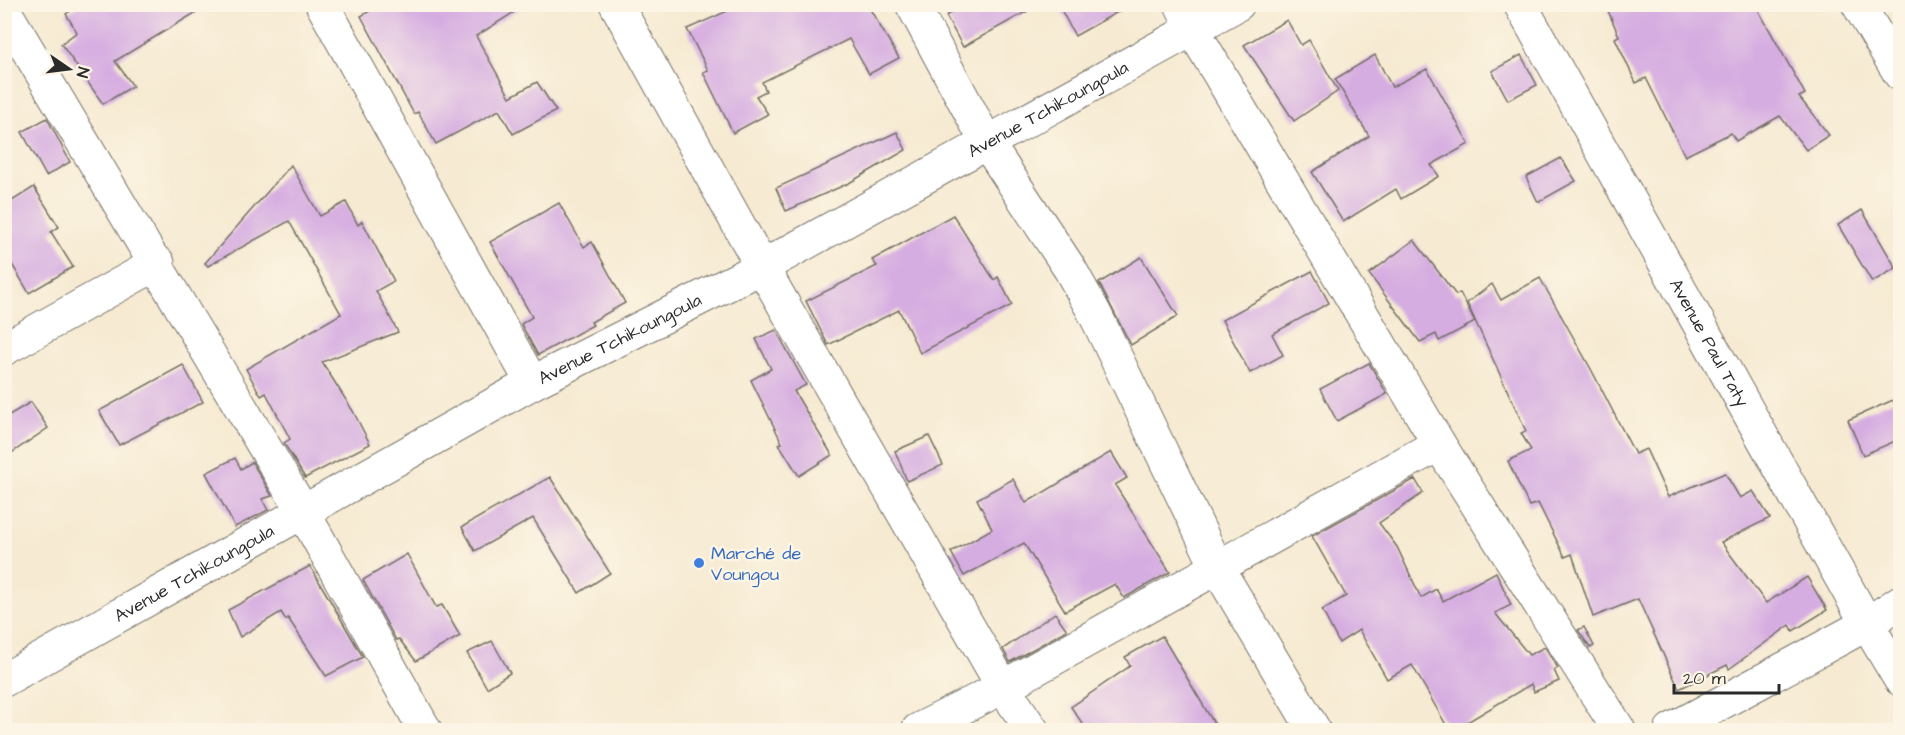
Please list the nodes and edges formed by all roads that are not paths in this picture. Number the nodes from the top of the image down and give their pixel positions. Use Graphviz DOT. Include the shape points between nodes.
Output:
graph roads {
  1 [pos="322,4"];
  2 [pos="616,4"];
  3 [pos="912,4"];
  4 [pos="1238,4"];
  5 [pos="1520,4"];
  6 [pos="1858,4"];
  7 [pos="1187,17"];
  8 [pos="10,30"];
  9 [pos="1900,74"];
  10 [pos="987,143"];
  11 [pos="158,263"];
  12 [pos="762,267"];
  13 [pos="4,349"];
  14 [pos="532,383"];
  15 [pos="1439,444"];
  16 [pos="302,510"];
  17 [pos="1217,567"];
  18 [pos="1900,602"];
  19 [pos="1867,624"];
  20 [pos="1900,679"];
  21 [pos="4,680"];
  22 [pos="1003,687"];
  23 [pos="425,730"];
  24 [pos="918,730"];
  25 [pos="1032,730"];
  26 [pos="1314,730"];
  27 [pos="1619,730"];
  28 [pos="1671,730"];
  1 -- 14 [label="street"];
  2 -- 12 [label="street"];
  3 -- 10 [label="street"];
  4 -- 7 [label="street, Avenue Tchikoungoula"];
  5 -- 19 [label="street, Avenue Paul Taty"];
  6 -- 9 [label="street"];
  7 -- 10 [label="street, Avenue Tchikoungoula"];
  7 -- 15 [label="street"];
  8 -- 11 [label="street"];
  10 -- 12 [label="street, Avenue Tchikoungoula"];
  10 -- 17 [label="street" via="1095,314"];
  11 -- 13 [label="street"];
  11 -- 16 [label="street"];
  12 -- 14 [label="street, Avenue Tchikoungoula"];
  12 -- 22 [label="street"];
  14 -- 16 [label="street, Avenue Tchikoungoula"];
  15 -- 17 [label="street"];
  15 -- 27 [label="street"];
  16 -- 21 [label="street, Avenue Tchikoungoula"];
  16 -- 23 [label="street"];
  17 -- 22 [label="street"];
  17 -- 26 [label="street"];
  18 -- 19 [label="street"];
  19 -- 20 [label="street, Avenue Paul Taty"];
  19 -- 28 [label="street"];
  22 -- 24 [label="street"];
  22 -- 25 [label="street"];
}
